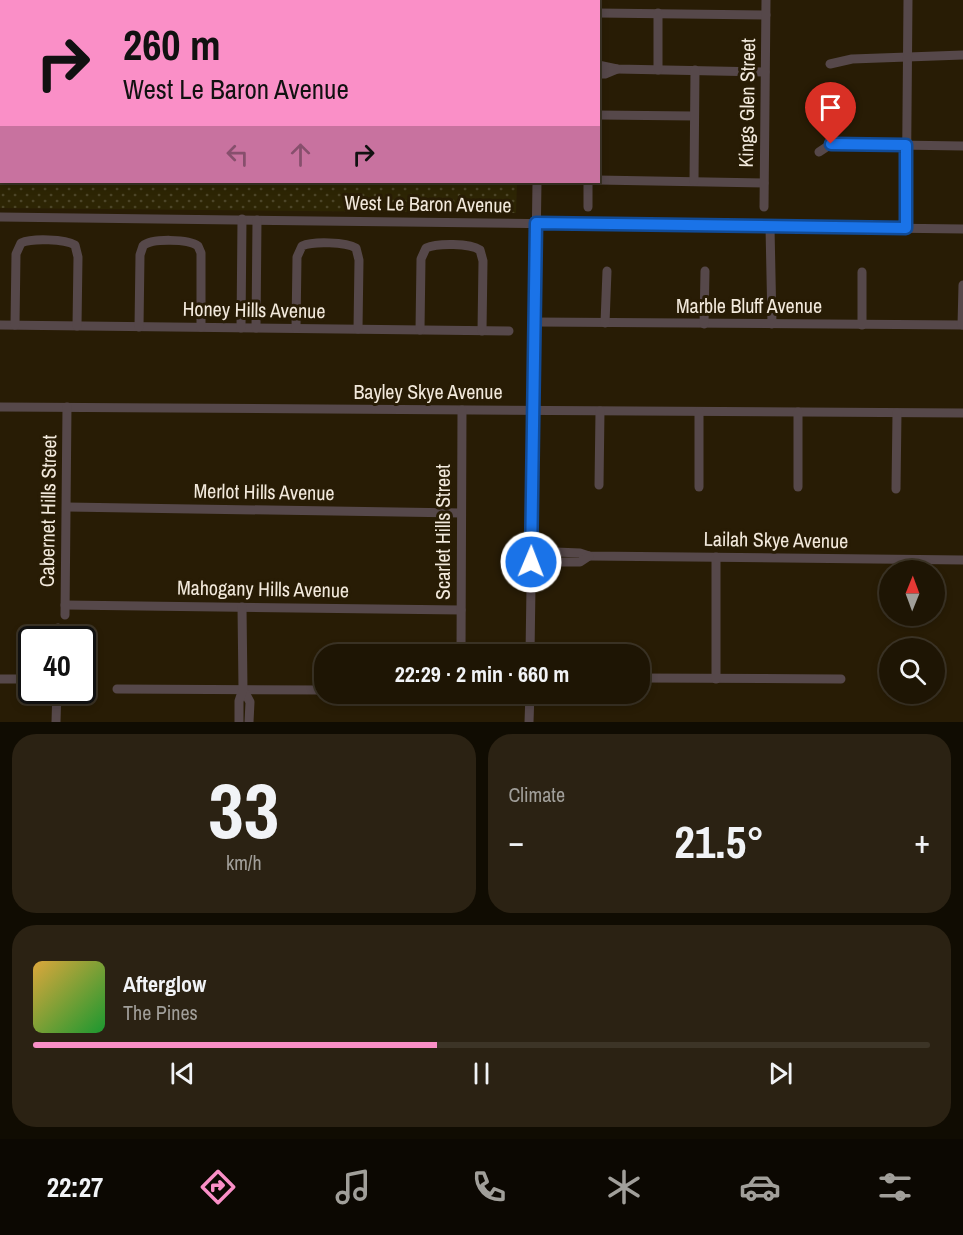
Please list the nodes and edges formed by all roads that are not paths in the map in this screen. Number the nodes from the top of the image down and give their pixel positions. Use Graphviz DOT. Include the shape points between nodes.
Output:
graph roads {
  1 [pos="766,0"];
  2 [pos="908,0"];
  3 [pos="600,13"];
  4 [pos="658,13"];
  5 [pos="766,15"];
  6 [pos="963,55"];
  7 [pos="907,57"];
  8 [pos="830,64"];
  9 [pos="600,65"];
  10 [pos="617,69"];
  11 [pos="658,70"];
  12 [pos="695,70"];
  13 [pos="765,72"];
  14 [pos="600,74"];
  15 [pos="600,115"];
  16 [pos="694,116"];
  17 [pos="906,145"];
  18 [pos="963,146"];
  19 [pos="819,152"];
  20 [pos="600,180"];
  21 [pos="694,182"];
  22 [pos="537,183"];
  23 [pos="588,183"];
  24 [pos="764,183"];
  25 [pos="588,207"];
  26 [pos="764,207"];
  27 [pos="0,217"];
  28 [pos="242,219"];
  29 [pos="256,220"];
  30 [pos="536,223"];
  31 [pos="770,226"];
  32 [pos="906,228"];
  33 [pos="963,229"];
  34 [pos="607,271"];
  35 [pos="705,271"];
  36 [pos="862,272"];
  37 [pos="963,285"];
  38 [pos="535,322"];
  39 [pos="605,323"];
  40 [pos="704,324"];
  41 [pos="772,324"];
  42 [pos="0,325"];
  43 [pos="15,325"];
  44 [pos="862,325"];
  45 [pos="77,326"];
  46 [pos="963,326"];
  47 [pos="139,327"];
  48 [pos="201,327"];
  49 [pos="242,328"];
  50 [pos="256,328"];
  51 [pos="296,328"];
  52 [pos="358,329"];
  53 [pos="420,330"];
  54 [pos="482,331"];
  55 [pos="508,331"];
  56 [pos="0,407"];
  57 [pos="68,407"];
  58 [pos="462,410"];
  59 [pos="534,411"];
  60 [pos="600,411"];
  61 [pos="699,412"];
  62 [pos="798,412"];
  63 [pos="897,413"];
  64 [pos="963,413"];
  65 [pos="600,485"];
  66 [pos="699,487"];
  67 [pos="798,487"];
  68 [pos="896,489"];
  69 [pos="67,507"];
  70 [pos="461,513"];
  71 [pos="531,551"];
  72 [pos="589,556"];
  73 [pos="716,558"];
  74 [pos="963,560"];
  75 [pos="531,562"];
  76 [pos="65,605"];
  77 [pos="242,607"];
  78 [pos="461,610"];
  79 [pos="65,615"];
  80 [pos="461,644"];
  81 [pos="530,644"];
  82 [pos="650,678"];
  83 [pos="0,679"];
  84 [pos="18,679"];
  85 [pos="716,679"];
  86 [pos="841,680"];
  87 [pos="117,689"];
  88 [pos="243,689"];
  89 [pos="314,690"];
  90 [pos="57,704"];
  91 [pos="530,704"];
  92 [pos="56,722"];
  93 [pos="239,722"];
  94 [pos="249,722"];
  95 [pos="529,722"];
  1 -- 5 [label="street, Kings Glen Street"];
  2 -- 7 [label="street"];
  3 -- 4 [label="street"];
  4 -- 5 [label="street"];
  4 -- 11 [label="street"];
  5 -- 13 [label="street, Kings Glen Street"];
  6 -- 7 [label="street"];
  7 -- 8 [label="street"];
  7 -- 17 [label="street"];
  9 -- 10 [label="street"];
  10 -- 11 [label="street"];
  10 -- 14 [label="street"];
  11 -- 12 [label="street"];
  12 -- 13 [label="street"];
  12 -- 16 [label="street"];
  13 -- 24 [label="street, Kings Glen Street"];
  15 -- 16 [label="street"];
  16 -- 21 [label="street"];
  17 -- 18 [label="street"];
  17 -- 19 [label="street" via="831,144"];
  17 -- 32 [label="street"];
  20 -- 21 [label="street"];
  21 -- 24 [label="street"];
  22 -- 30 [label="street"];
  23 -- 25 [label="street"];
  24 -- 26 [label="street, Kings Glen Street"];
  27 -- 28 [label="street, West Le Baron Avenue"];
  28 -- 29 [label="street, West Le Baron Avenue"];
  28 -- 49 [label="street"];
  29 -- 30 [label="street, West Le Baron Avenue"];
  29 -- 50 [label="street"];
  30 -- 31 [label="street, West Le Baron Avenue"];
  30 -- 38 [label="street"];
  31 -- 32 [label="street, West Le Baron Avenue"];
  31 -- 41 [label="street"];
  32 -- 33 [label="street, West Le Baron Avenue"];
  34 -- 39 [label="street"];
  35 -- 40 [label="street"];
  36 -- 44 [label="street"];
  37 -- 46 [label="street"];
  38 -- 39 [label="street, Marble Bluff Avenue"];
  38 -- 59 [label="street"];
  39 -- 40 [label="street, Marble Bluff Avenue"];
  40 -- 41 [label="street, Marble Bluff Avenue"];
  41 -- 44 [label="street, Marble Bluff Avenue"];
  42 -- 43 [label="street, Honey Hills Avenue"];
  43 -- 45 [label="street, Honey Hills Avenue"];
  43 -- 45 [label="street" via="16,254 20,244 29,240 75,245"];
  44 -- 46 [label="street, Marble Bluff Avenue"];
  45 -- 47 [label="street, Honey Hills Avenue"];
  47 -- 48 [label="street, Honey Hills Avenue"];
  47 -- 48 [label="street" via="140,255 144,245 153,241 188,241 198,246 202,257"];
  48 -- 49 [label="street, Honey Hills Avenue"];
  49 -- 50 [label="street, Honey Hills Avenue"];
  50 -- 51 [label="street, Honey Hills Avenue"];
  51 -- 52 [label="street, Honey Hills Avenue"];
  51 -- 52 [label="street" via="297,257 301,247 345,244 356,248 359,260"];
  52 -- 53 [label="street, Honey Hills Avenue"];
  53 -- 54 [label="street, Honey Hills Avenue"];
  53 -- 54 [label="street" via="421,259 425,249 434,245 480,250"];
  54 -- 55 [label="street, Honey Hills Avenue"];
  56 -- 57 [label="street, Bayley Skye Avenue"];
  57 -- 58 [label="street, Bayley Skye Avenue"];
  57 -- 69 [label="street, Cabernet Hills Street"];
  58 -- 59 [label="street, Bayley Skye Avenue"];
  58 -- 70 [label="street, Scarlet Hills Street"];
  59 -- 60 [label="street, Bayley Skye Avenue"];
  59 -- 71 [label="street"];
  60 -- 61 [label="street, Bayley Skye Avenue"];
  60 -- 65 [label="street"];
  61 -- 62 [label="street, Bayley Skye Avenue"];
  61 -- 66 [label="street"];
  62 -- 63 [label="street, Bayley Skye Avenue"];
  62 -- 67 [label="street"];
  63 -- 64 [label="street, Bayley Skye Avenue"];
  63 -- 68 [label="street"];
  69 -- 70 [label="street, Merlot Hills Avenue"];
  69 -- 76 [label="street, Cabernet Hills Street"];
  70 -- 78 [label="street, Scarlet Hills Street"];
  71 -- 72 [label="street, Lailah Skye Avenue" via="580,552"];
  71 -- 75 [label="street"];
  72 -- 73 [label="street, Lailah Skye Avenue"];
  72 -- 75 [label="street, Lailah Skye Avenue" via="580,562"];
  73 -- 74 [label="street, Lailah Skye Avenue"];
  73 -- 85 [label="street"];
  75 -- 81 [label="street"];
  76 -- 77 [label="street, Mahogany Hills Avenue"];
  76 -- 79 [label="street, Cabernet Hills Street"];
  77 -- 78 [label="street, Mahogany Hills Avenue"];
  77 -- 88 [label="street"];
  78 -- 80 [label="street, Scarlet Hills Street"];
  82 -- 85 [label="street"];
  83 -- 84 [label="street"];
  85 -- 86 [label="street"];
  87 -- 88 [label="street"];
  88 -- 89 [label="street"];
  88 -- 93 [label="street"];
  88 -- 94 [label="street" via="250,702"];
  90 -- 92 [label="street"];
  91 -- 95 [label="street"];
}
